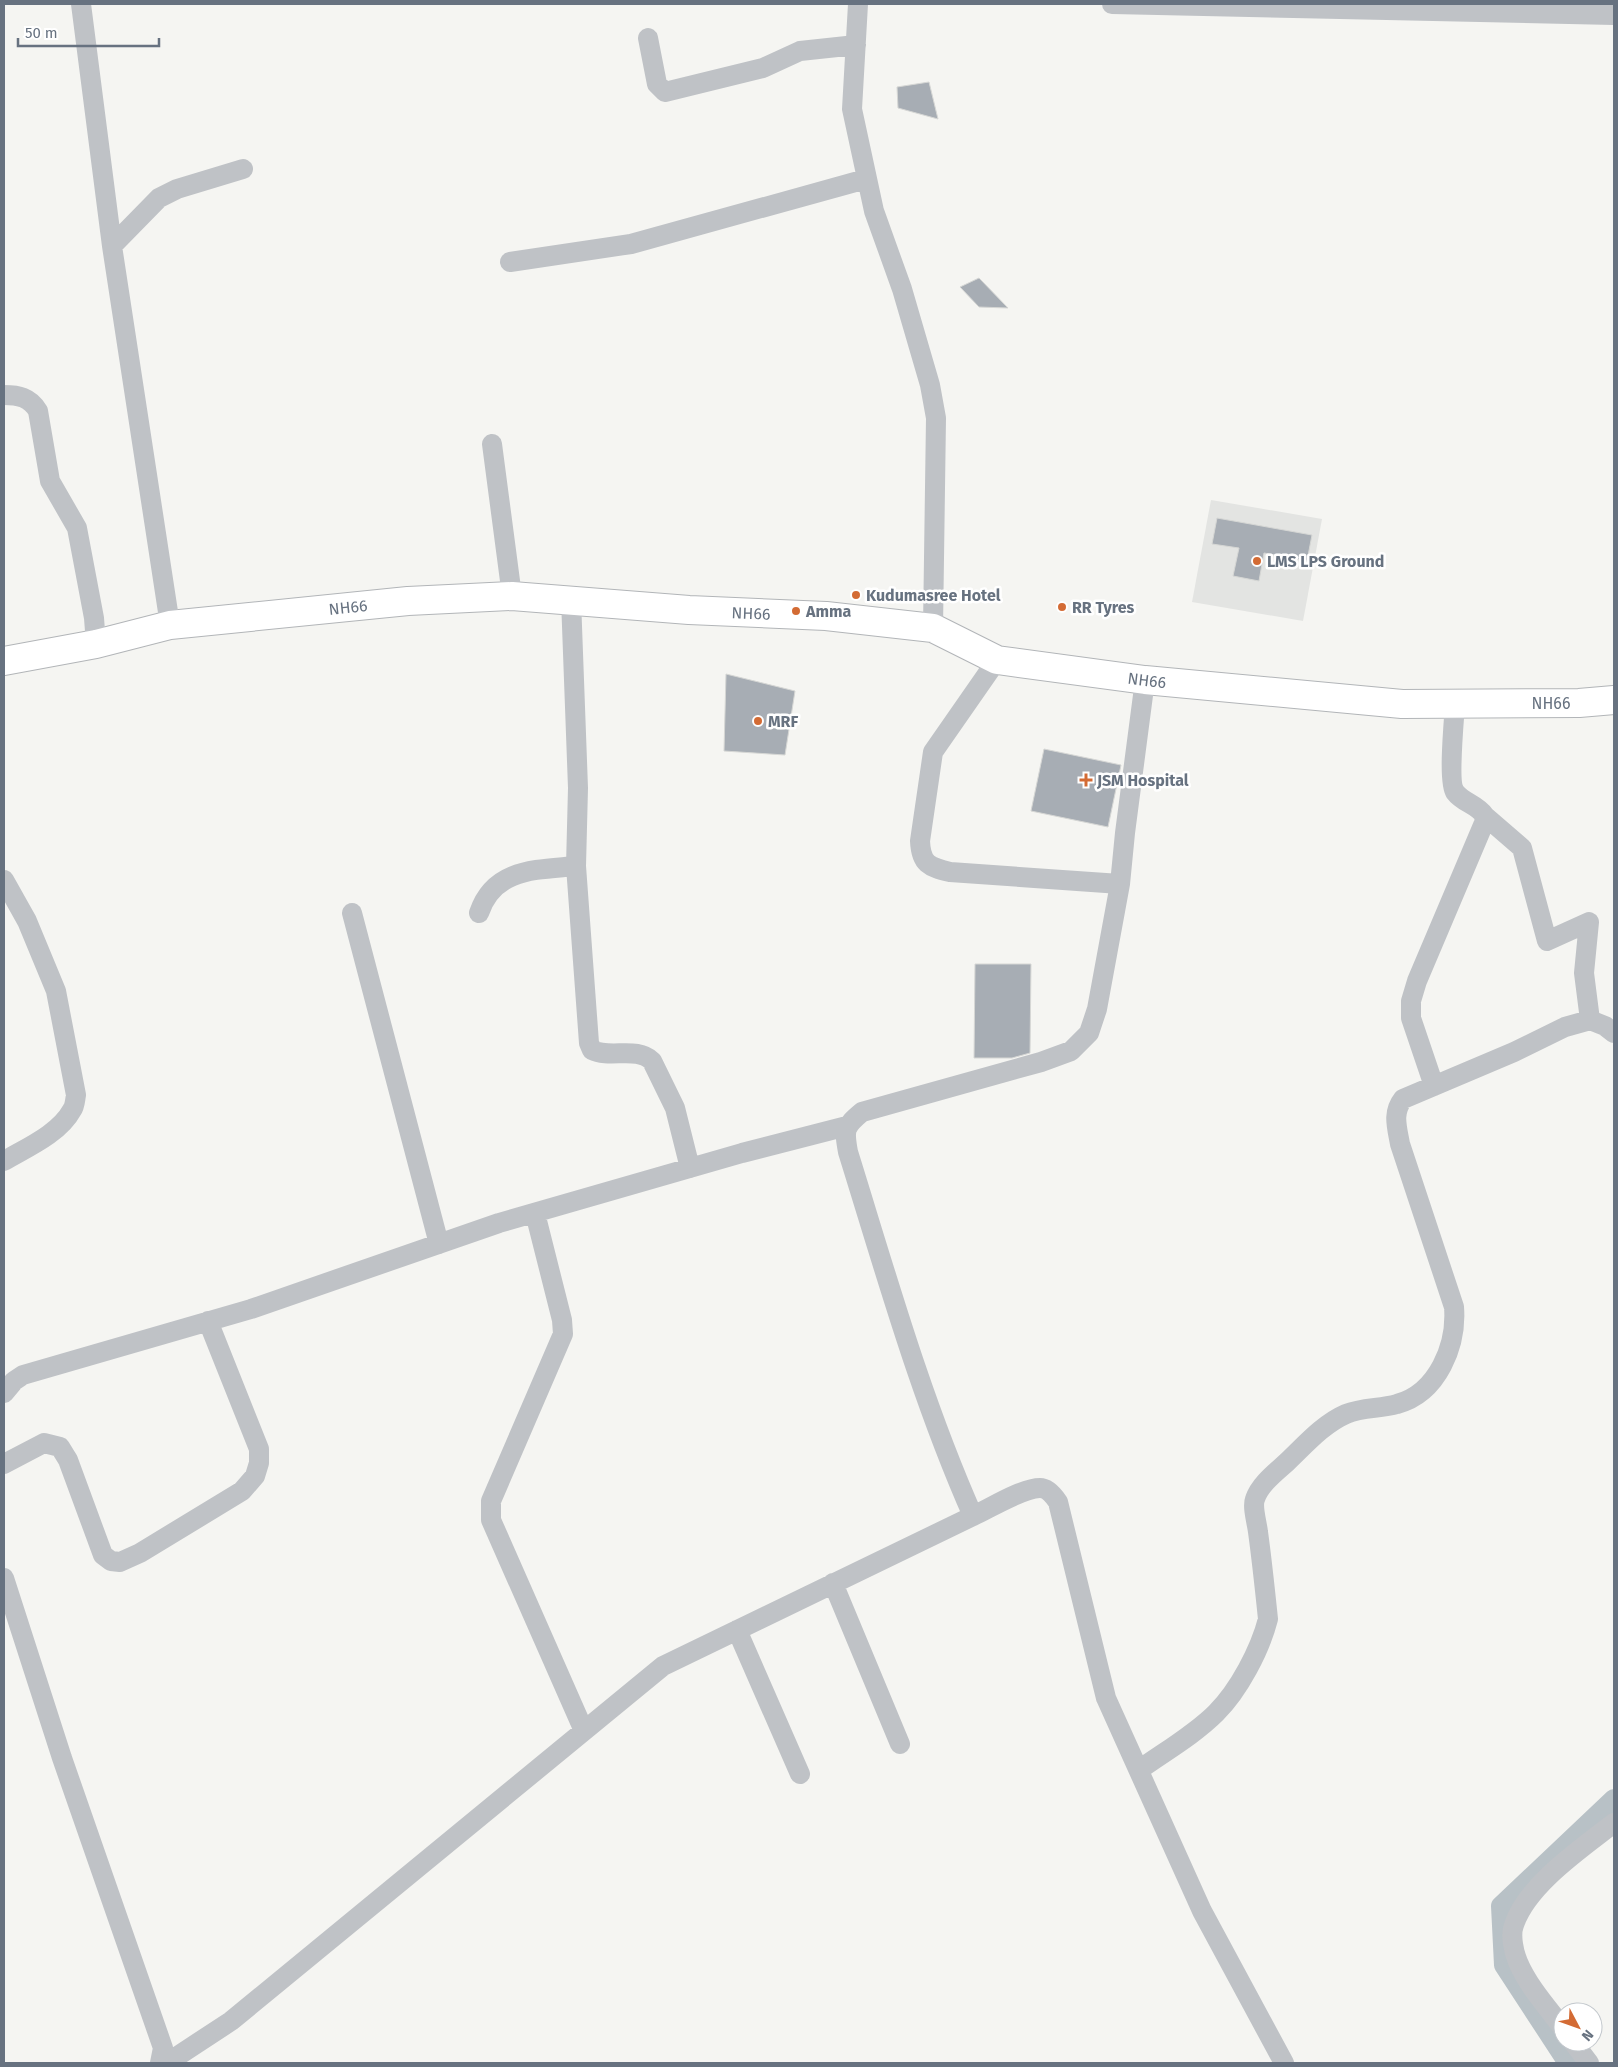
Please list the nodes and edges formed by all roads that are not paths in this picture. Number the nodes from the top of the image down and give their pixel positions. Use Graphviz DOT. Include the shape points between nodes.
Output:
graph roads {
  1 [pos="81,4"];
  2 [pos="858,4"];
  3 [pos="1112,4"];
  4 [pos="1510,9"];
  5 [pos="1603,12"];
  6 [pos="648,38"];
  7 [pos="856,44"];
  8 [pos="243,169"];
  9 [pos="866,179"];
  10 [pos="112,246"];
  11 [pos="510,262"];
  12 [pos="4,395"];
  13 [pos="492,444"];
  14 [pos="512,596"];
  15 [pos="571,599"];
  16 [pos="170,625"];
  17 [pos="933,628"];
  18 [pos="96,644"];
  19 [pos="997,660"];
  20 [pos="4,661"];
  21 [pos="1145,680"];
  22 [pos="1614,700"];
  23 [pos="1454,704"];
  24 [pos="1485,816"];
  25 [pos="576,866"];
  26 [pos="4,880"];
  27 [pos="1120,884"];
  28 [pos="479,912"];
  29 [pos="352,913"];
  30 [pos="1590,1020"];
  31 [pos="1614,1033"];
  32 [pos="1434,1086"];
  33 [pos="847,1126"];
  34 [pos="4,1161"];
  35 [pos="690,1168"];
  36 [pos="535,1213"];
  37 [pos="439,1244"];
  38 [pos="208,1321"];
  39 [pos="4,1393"];
  40 [pos="4,1464"];
  41 [pos="973,1516"];
  42 [pos="4,1578"];
  43 [pos="834,1583"];
  44 [pos="737,1630"];
  45 [pos="584,1731"];
  46 [pos="900,1744"];
  47 [pos="1138,1770"];
  48 [pos="800,1774"];
  49 [pos="1614,1823"];
  50 [pos="1553,2013"];
  51 [pos="1581,2052"];
  52 [pos="160,2063"];
  53 [pos="167,2063"];
  54 [pos="1284,2063"];
  55 [pos="1589,2063"];
  1 -- 10 [label="street"];
  2 -- 7 [label="street"];
  3 -- 4 [label="street"];
  4 -- 5 [label="street"];
  6 -- 7 [label="street" via="657,84 665,92 763,68 800,51"];
  7 -- 9 [label="street" via="852,109"];
  8 -- 10 [label="street" via="158,198"];
  9 -- 11 [label="street" via="631,244"];
  9 -- 17 [label="street" via="930,385 936,418"];
  10 -- 16 [label="street"];
  12 -- 18 [label="street" via="26,398 38,410 50,481 77,528"];
  13 -- 14 [label="street"];
  14 -- 15 [label="highway, NH66 / NH66"];
  14 -- 16 [label="highway, NH66 / NH66" via="408,601"];
  15 -- 17 [label="highway, NH66 / NH66" via="689,610 826,616"];
  15 -- 25 [label="street" via="578,788"];
  16 -- 18 [label="highway, NH66 / NH66"];
  17 -- 19 [label="highway, NH66 / NH66"];
  18 -- 20 [label="highway, NH66 / NH66"];
  19 -- 21 [label="highway, NH66 / NH66"];
  19 -- 27 [label="street" via="933,752 920,841 921,854 926,863 950,872"];
  21 -- 23 [label="highway, NH66 / NH66" via="1402,704"];
  21 -- 27 [label="street"];
  22 -- 23 [label="highway, NH66 / NH66"];
  23 -- 24 [label="street" via="1451,785 1460,798 1480,809"];
  24 -- 30 [label="street" via="1522,848 1547,941 1589,922 1584,973"];
  24 -- 32 [label="street" via="1411,1001 1411,1018"];
  25 -- 28 [label="street" via="516,875 490,889"];
  25 -- 35 [label="street" via="589,1043 599,1054 648,1056 675,1108"];
  26 -- 34 [label="street" via="27,921 56,991 76,1095 73,1110 56,1128"];
  27 -- 33 [label="street" via="1097,1010 1089,1033 1070,1051 862,1112"];
  29 -- 37 [label="street"];
  30 -- 31 [label="street"];
  30 -- 32 [label="street" via="1565,1027"];
  32 -- 47 [label="street" via="1403,1099 1397,1107 1396,1119 1400,1144 1454,1307 1452,1342 1445,1359 1436,1376 1416,1395 1400,1404 1344,1415 1320,1431 1266,1481 1254,1499 1268,1619 1264,1637 1232,1693 1217,1712"];
  33 -- 35 [label="street"];
  33 -- 41 [label="street" via="848,1152 901,1321 955,1476"];
  35 -- 36 [label="street"];
  36 -- 37 [label="street"];
  36 -- 45 [label="street" via="563,1334 491,1501 491,1520"];
  37 -- 38 [label="street"];
  38 -- 39 [label="street" via="23,1375"];
  38 -- 40 [label="street" via="259,1449 255,1476 242,1491 120,1562 103,1555 68,1460 60,1447 44,1443"];
  41 -- 43 [label="street"];
  41 -- 47 [label="street" via="1028,1490 1041,1488 1058,1502 1106,1698"];
  42 -- 52 [label="street" via="62,1758 163,2048"];
  43 -- 44 [label="street"];
  43 -- 46 [label="street"];
  44 -- 45 [label="street" via="663,1666"];
  44 -- 48 [label="street"];
  45 -- 53 [label="street" via="231,2021"];
  47 -- 54 [label="street" via="1202,1911"];
  49 -- 50 [label="street" via="1541,1884 1513,1926 1513,1946 1518,1962"];
  51 -- 55 [label="street"];
}
